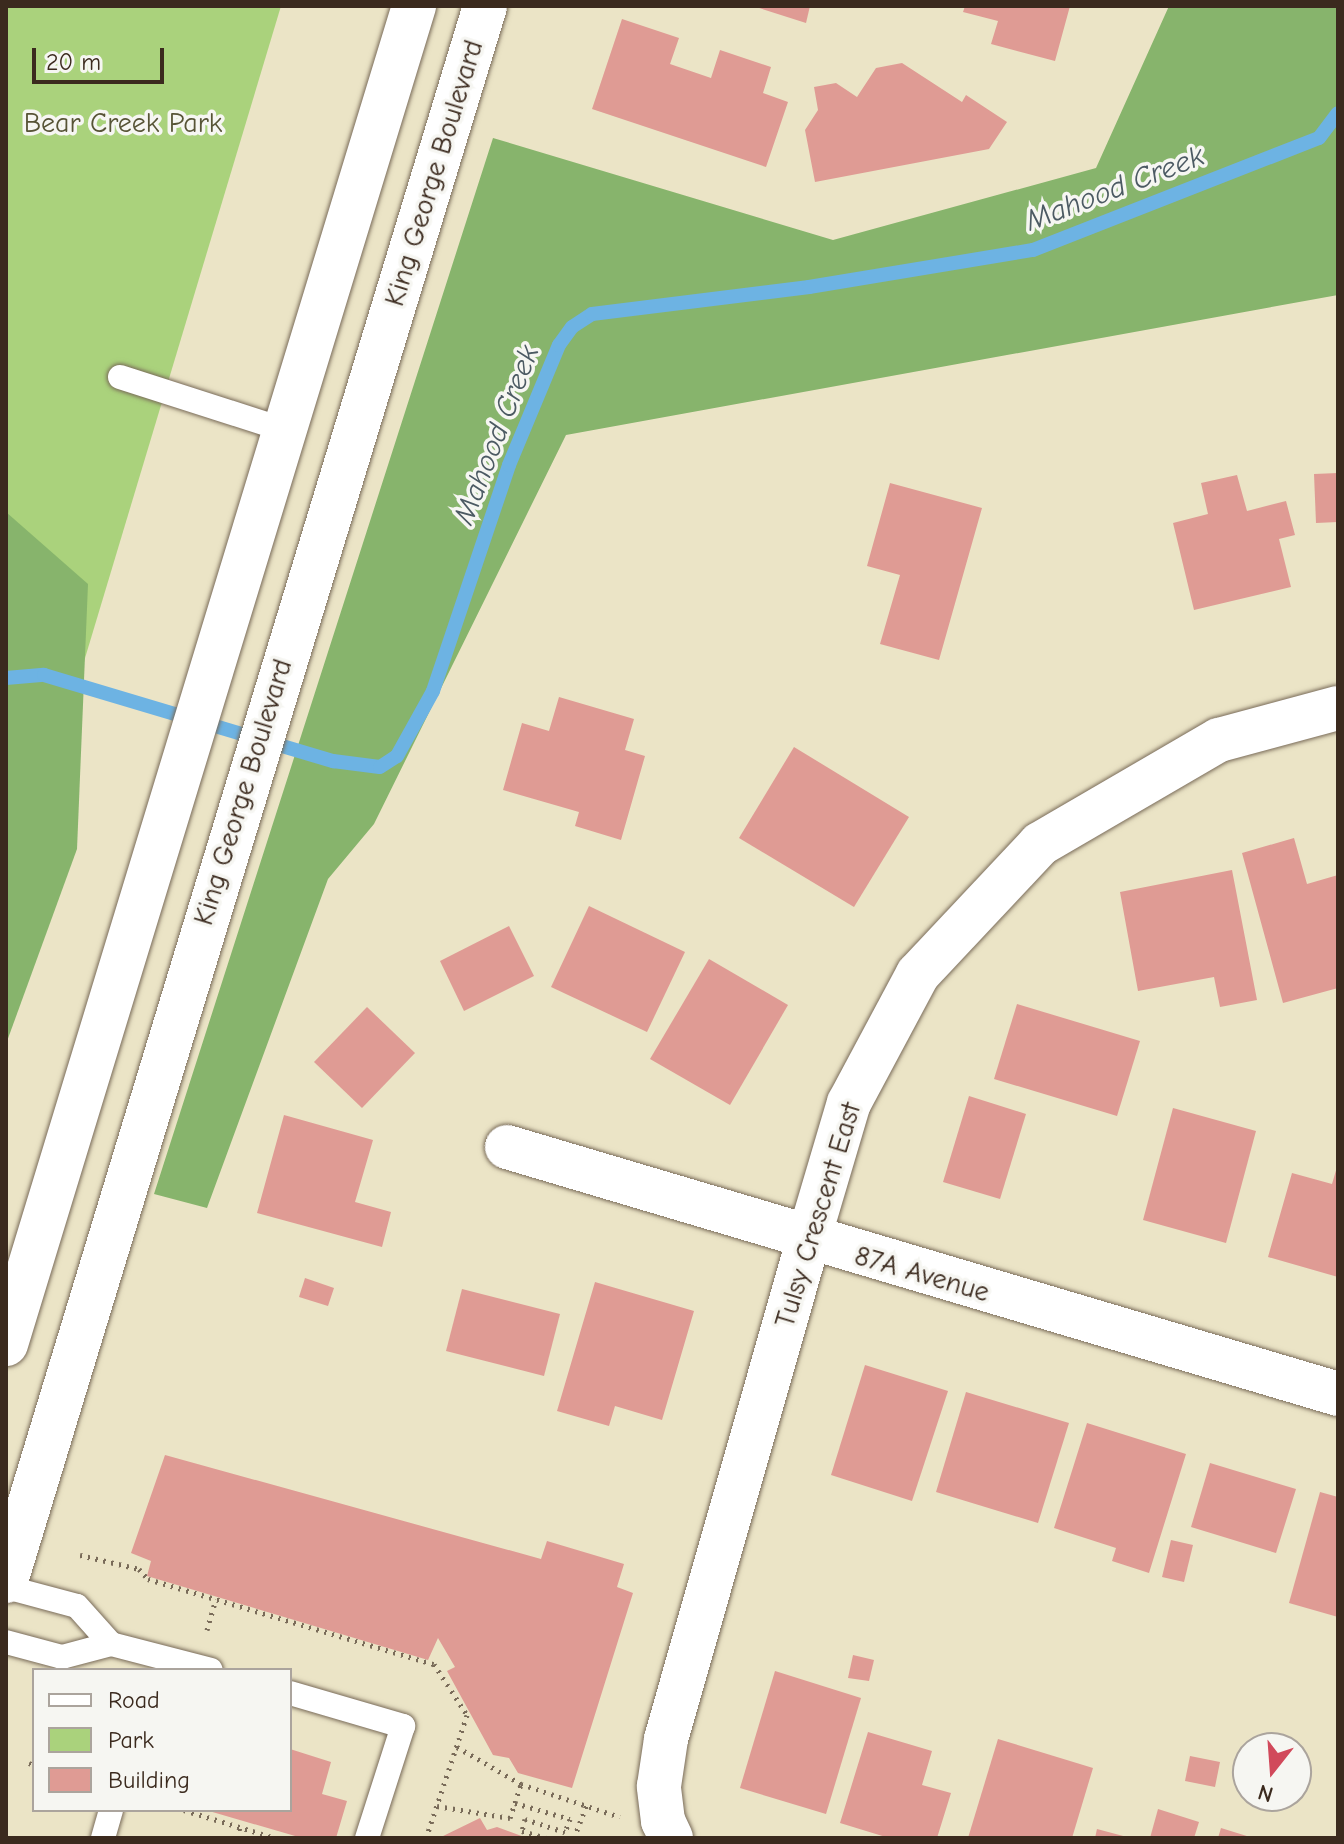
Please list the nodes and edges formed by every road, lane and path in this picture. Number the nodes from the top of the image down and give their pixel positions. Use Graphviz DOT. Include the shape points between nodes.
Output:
graph roads {
  1 [pos="414,6"];
  2 [pos="485,6"];
  3 [pos="120,377"];
  4 [pos="288,431"];
  5 [pos="1338,708"];
  6 [pos="507,1147"];
  7 [pos="808,1241"];
  8 [pos="6,1344"];
  9 [pos="1338,1394"];
  10 [pos="80,1555"];
  11 [pos="6,1584"];
  12 [pos="216,1599"];
  13 [pos="207,1630"];
  14 [pos="6,1642"];
  15 [pos="111,1644"];
  16 [pos="157,1663"];
  17 [pos="196,1668"];
  18 [pos="292,1694"];
  19 [pos="457,1747"];
  20 [pos="521,1784"];
  21 [pos="515,1803"];
  22 [pos="587,1804"];
  23 [pos="437,1806"];
  24 [pos="110,1812"];
  25 [pos="191,1812"];
  26 [pos="240,1827"];
  27 [pos="654,1827"];
  28 [pos="103,1838"];
  29 [pos="237,1838"];
  30 [pos="275,1838"];
  31 [pos="367,1838"];
  32 [pos="426,1838"];
  33 [pos="546,1838"];
  34 [pos="574,1838"];
  1 -- 4 [label="main road"];
  2 -- 11 [label="main road, King George Boulevard"];
  3 -- 4 [label="lane"];
  4 -- 8 [label="main road"];
  5 -- 7 [label="main road, Tulsy Crescent East" via="1219,740 1040,844 918,974 849,1103"];
  6 -- 7 [label="main road, 87A Avenue"];
  7 -- 9 [label="main road, 87A Avenue"];
  7 -- 27 [label="main road, Tulsy Crescent East" via="666,1739"];
  10 -- 12 [label="path" via="139,1569 148,1579"];
  11 -- 15 [label="lane" via="77,1606"];
  12 -- 13 [label="path"];
  12 -- 19 [label="path" via="434,1664 467,1715"];
  14 -- 15 [label="lane" via="62,1657"];
  15 -- 16 [label="lane"];
  16 -- 17 [label="lane"];
  18 -- 31 [label="lane" via="403,1726"];
  19 -- 20 [label="path"];
  19 -- 23 [label="path"];
  20 -- 21 [label="path"];
  20 -- 22 [label="path"];
  21 -- 23 [label="path" via="510,1818"];
  21 -- 33 [label="path" via="570,1819 565,1832 525,1819 522,1831"];
  22 -- 27 [label="path"];
  22 -- 34 [label="path"];
  23 -- 32 [label="path"];
  24 -- 28 [label="lane"];
  25 -- 26 [label="path"];
  26 -- 29 [label="path"];
  26 -- 30 [label="path"];
}
